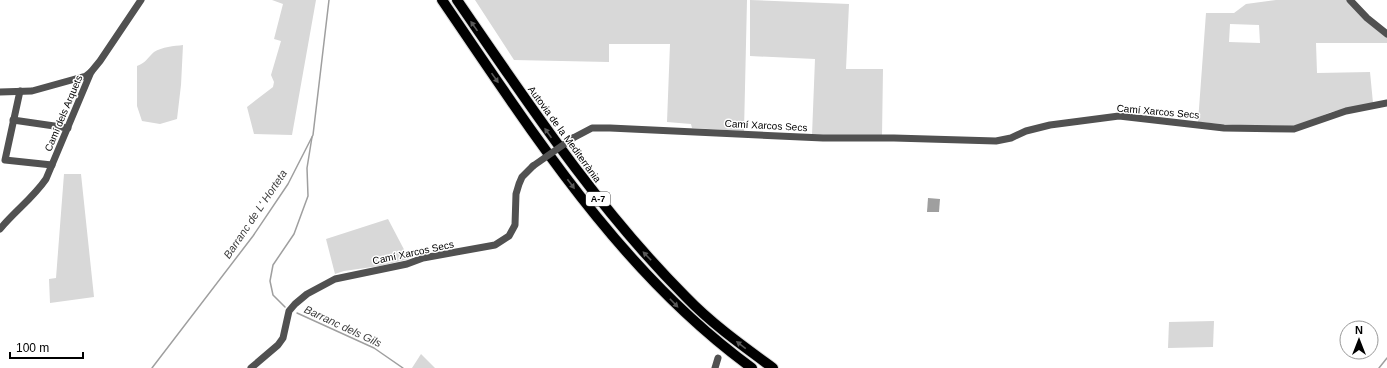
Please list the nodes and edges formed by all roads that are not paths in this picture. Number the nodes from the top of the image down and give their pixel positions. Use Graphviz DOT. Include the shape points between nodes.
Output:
graph roads {
  1 [pos="141,0"];
  2 [pos="442,0"];
  3 [pos="457,0"];
  4 [pos="1350,0"];
  5 [pos="1387,34"];
  6 [pos="90,72"];
  7 [pos="20,91"];
  8 [pos="0,92"];
  9 [pos="1387,103"];
  10 [pos="13,120"];
  11 [pos="68,128"];
  12 [pos="52,165"];
  13 [pos="0,229"];
  14 [pos="718,358"];
  15 [pos="251,368"];
  16 [pos="715,368"];
  17 [pos="752,368"];
  18 [pos="773,368"];
  1 -- 6 [label="street, Camí dels Arquets"];
  2 -- 17 [label="highway, A-7, one-way" via="546,151 632,260 680,309"];
  18 -- 3 [label="highway, Autovia de la Mediterrània / A-7, one-way" via="737,342 687,298 639,248 555,143"];
  4 -- 5 [label="street"];
  6 -- 7 [label="street" via="86,76 46,87"];
  6 -- 11 [label="street, Camí dels Arquets"];
  7 -- 8 [label="street"];
  7 -- 10 [label="street"];
  9 -- 15 [label="street, Camí Xarcos Secs, bridge" via="1346,110 1294,129 1224,128 1119,116 1050,125 996,141 823,138 592,128 573,138 533,166 522,177 516,194 515,225 510,236 494,245 423,258 407,264 335,279 307,294 295,304 289,311 283,338"];
  10 -- 11 [label="street"];
  10 -- 12 [label="street" via="5,160"];
  11 -- 12 [label="street, Camí dels Arquets"];
  12 -- 13 [label="street, Camí dels Arquets" via="39,190 13,213"];
  14 -- 16 [label="street"];
}
